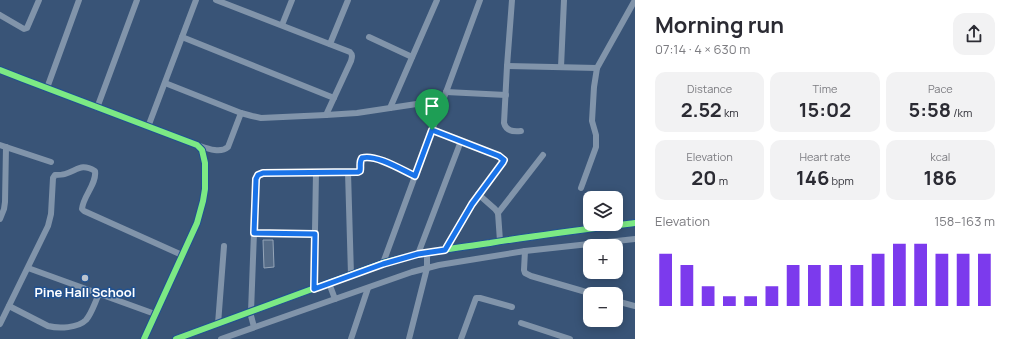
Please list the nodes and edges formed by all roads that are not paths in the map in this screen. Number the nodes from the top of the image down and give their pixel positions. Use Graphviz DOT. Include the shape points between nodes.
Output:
graph roads {
  1 [pos="39,0"];
  2 [pos="79,0"];
  3 [pos="137,0"];
  4 [pos="196,0"];
  5 [pos="216,0"];
  6 [pos="292,0"];
  7 [pos="348,0"];
  8 [pos="436,0"];
  9 [pos="480,0"];
  10 [pos="512,0"];
  11 [pos="564,0"];
  12 [pos="635,0"];
  13 [pos="0,15"];
  14 [pos="282,25"];
  15 [pos="182,37"];
  16 [pos="369,37"];
  17 [pos="330,44"];
  18 [pos="412,57"];
  19 [pos="507,66"];
  20 [pos="561,67"];
  21 [pos="597,68"];
  22 [pos="0,70"];
  23 [pos="165,83"];
  24 [pos="46,88"];
  25 [pos="446,92"];
  26 [pos="506,95"];
  27 [pos="334,98"];
  28 [pos="443,100"];
  29 [pos="97,108"];
  30 [pos="390,108"];
  31 [pos="242,114"];
  32 [pos="326,115"];
  33 [pos="148,127"];
  34 [pos="432,130"];
  35 [pos="521,131"];
  36 [pos="461,141"];
  37 [pos="197,145"];
  38 [pos="3,146"];
  39 [pos="543,155"];
  40 [pos="51,162"];
  41 [pos="316,172"];
  42 [pos="348,172"];
  43 [pos="415,176"];
  44 [pos="581,188"];
  45 [pos="478,194"];
  46 [pos="498,213"];
  47 [pos="0,219"];
  48 [pos="635,223"];
  49 [pos="254,233"];
  50 [pos="315,234"];
  51 [pos="635,239"];
  52 [pos="500,241"];
  53 [pos="224,246"];
  54 [pos="445,250"];
  55 [pos="525,251"];
  56 [pos="418,254"];
  57 [pos="182,255"];
  58 [pos="427,260"];
  59 [pos="383,264"];
  60 [pos="28,268"];
  61 [pos="351,275"];
  62 [pos="330,285"];
  63 [pos="368,288"];
  64 [pos="314,289"];
  65 [pos="583,291"];
  66 [pos="99,294"];
  67 [pos="335,297"];
  68 [pos="623,303"];
  69 [pos="9,306"];
  70 [pos="635,306"];
  71 [pos="512,307"];
  72 [pos="155,314"];
  73 [pos="251,314"];
  74 [pos="521,323"];
  75 [pos="0,324"];
  76 [pos="218,324"];
  77 [pos="254,325"];
  78 [pos="546,331"];
  79 [pos="144,339"];
  80 [pos="176,339"];
  81 [pos="221,339"];
  82 [pos="351,339"];
  83 [pos="408,339"];
  84 [pos="462,339"];
  85 [pos="544,339"];
  86 [pos="570,339"];
  1 -- 13 [label="street" via="27,28 24,29"];
  2 -- 24 [label="street"];
  3 -- 29 [label="street"];
  4 -- 15 [label="street"];
  5 -- 14 [label="street"];
  6 -- 14 [label="street"];
  7 -- 17 [label="street"];
  8 -- 18 [label="street"];
  9 -- 25 [label="street"];
  10 -- 19 [label="street"];
  11 -- 20 [label="street"];
  12 -- 21 [label="street"];
  14 -- 17 [label="street"];
  15 -- 23 [label="street"];
  15 -- 27 [label="street"];
  16 -- 18 [label="street"];
  17 -- 27 [label="street" via="352,54"];
  18 -- 30 [label="street"];
  19 -- 20 [label="street"];
  19 -- 26 [label="street"];
  20 -- 21 [label="street"];
  21 -- 44 [label="street" via="592,121 597,141"];
  22 -- 24 [label="street"];
  23 -- 31 [label="street"];
  23 -- 33 [label="street"];
  24 -- 29 [label="street"];
  25 -- 26 [label="street"];
  25 -- 28 [label="street"];
  26 -- 35 [label="street" via="505,127 513,132"];
  27 -- 32 [label="street"];
  28 -- 30 [label="street"];
  28 -- 34 [label="street"];
  29 -- 33 [label="street"];
  30 -- 32 [label="street"];
  31 -- 32 [label="street" via="261,118"];
  31 -- 37 [label="street" via="228,147 224,150"];
  33 -- 37 [label="street"];
  34 -- 36 [label="street"];
  34 -- 43 [label="street"];
  36 -- 45 [label="street" via="504,160"];
  36 -- 56 [label="street"];
  37 -- 57 [label="street" via="202,150 205,163 205,189 197,224"];
  38 -- 40 [label="street"];
  38 -- 47 [label="street" via="5,202"];
  39 -- 46 [label="street"];
  41 -- 42 [label="street"];
  41 -- 49 [label="street" via="258,175"];
  41 -- 50 [label="street"];
  42 -- 43 [label="street" via="360,171 361,160 370,157"];
  42 -- 61 [label="street"];
  43 -- 59 [label="street"];
  45 -- 46 [label="street"];
  45 -- 54 [label="street"];
  46 -- 52 [label="street"];
  48 -- 52 [label="street"];
  49 -- 50 [label="street"];
  49 -- 73 [label="street"];
  50 -- 64 [label="street"];
  51 -- 55 [label="street"];
  52 -- 54 [label="street"];
  53 -- 76 [label="street"];
  54 -- 58 [label="street"];
  55 -- 58 [label="street" via="468,260"];
  55 -- 65 [label="street" via="525,273"];
  56 -- 58 [label="street"];
  56 -- 59 [label="street"];
  57 -- 60 [label="street" via="84,211 83,203 96,173 88,167 81,167 54,176 48,226"];
  57 -- 72 [label="street"];
  58 -- 63 [label="street"];
  58 -- 83 [label="street"];
  59 -- 61 [label="street"];
  60 -- 66 [label="street"];
  60 -- 69 [label="street"];
  61 -- 62 [label="street"];
  62 -- 64 [label="street"];
  62 -- 67 [label="street"];
  63 -- 67 [label="street"];
  63 -- 82 [label="street"];
  64 -- 73 [label="street"];
  66 -- 69 [label="street" via="84,321 64,328 48,326"];
  66 -- 72 [label="street"];
  67 -- 77 [label="street"];
  68 -- 70 [label="street"];
  69 -- 75 [label="street"];
  71 -- 84 [label="street" via="476,298"];
  72 -- 79 [label="street"];
  73 -- 76 [label="street"];
  73 -- 77 [label="street"];
  74 -- 78 [label="street"];
  76 -- 80 [label="street"];
  77 -- 81 [label="street"];
  78 -- 85 [label="street"];
  78 -- 86 [label="street"];
}
